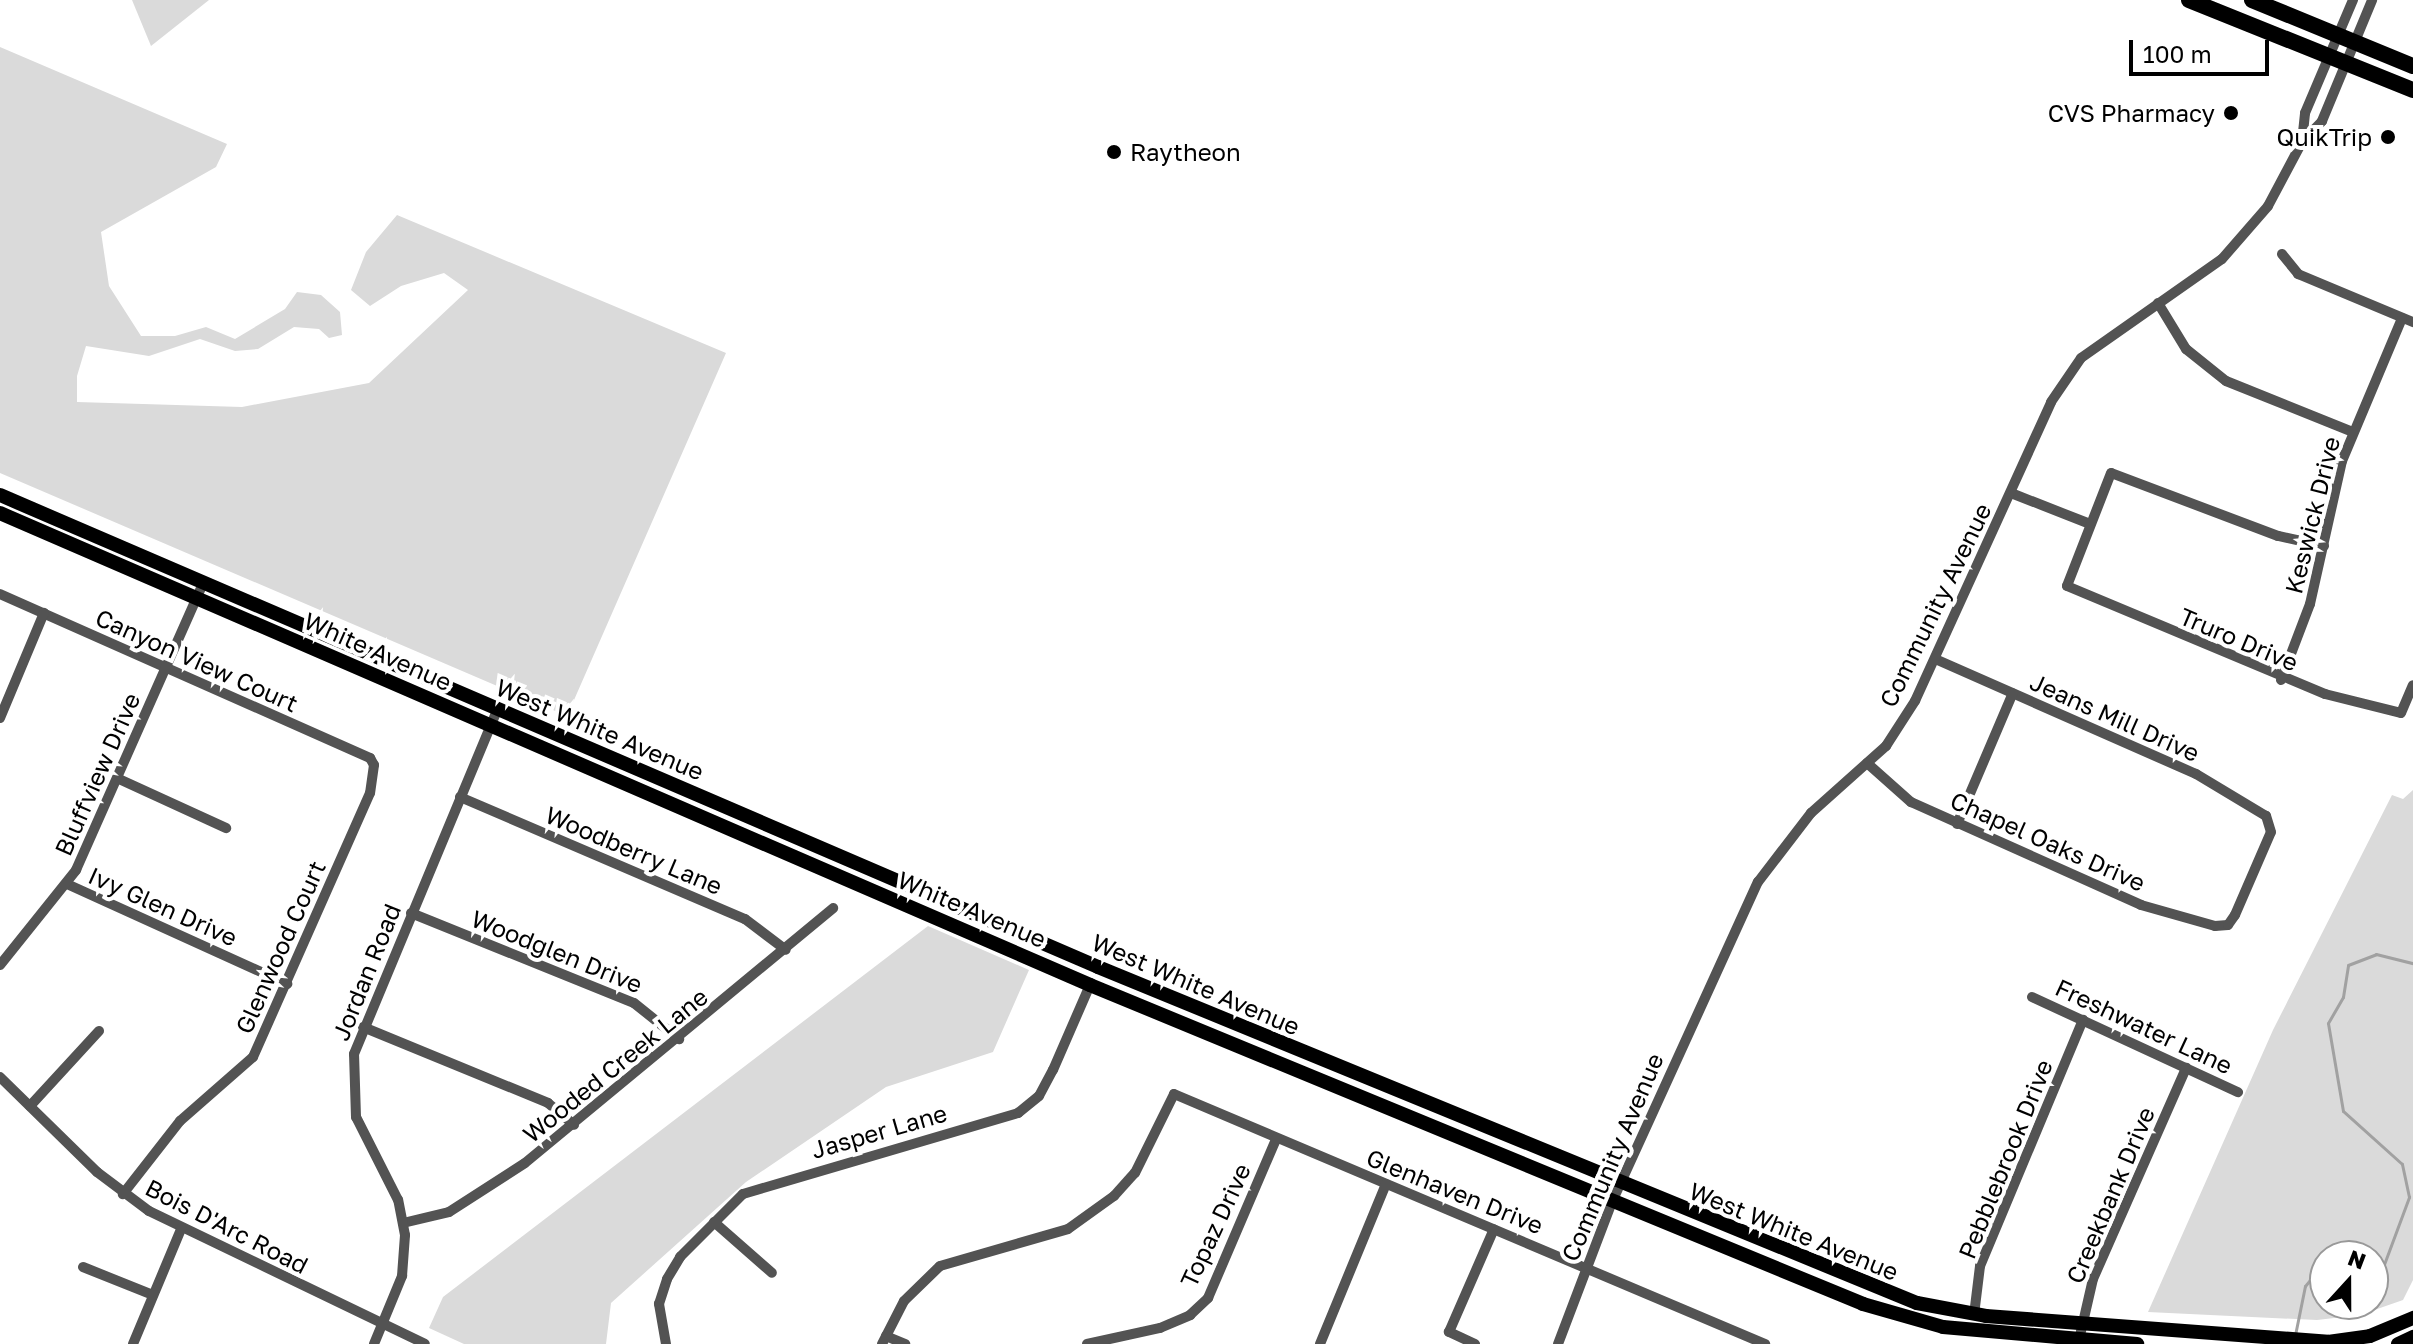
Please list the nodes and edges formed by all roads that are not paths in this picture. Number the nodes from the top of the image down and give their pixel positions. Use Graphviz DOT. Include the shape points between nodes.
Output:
graph roads {
  1 [pos="2189,0"];
  2 [pos="2252,0"];
  3 [pos="2353,0"];
  4 [pos="2372,0"];
  5 [pos="2337,35"];
  6 [pos="2354,42"];
  7 [pos="2328,55"];
  8 [pos="2346,62"];
  9 [pos="2413,66"];
  10 [pos="2413,90"];
  11 [pos="2302,142"];
  12 [pos="2282,254"];
  13 [pos="2158,303"];
  14 [pos="2408,320"];
  15 [pos="2353,432"];
  16 [pos="2011,493"];
  17 [pos="0,495"];
  18 [pos="0,513"];
  19 [pos="2090,524"];
  20 [pos="2324,546"];
  21 [pos="200,590"];
  22 [pos="0,594"];
  23 [pos="44,613"];
  24 [pos="1935,659"];
  25 [pos="166,669"];
  26 [pos="2281,680"];
  27 [pos="2413,685"];
  28 [pos="2013,693"];
  29 [pos="497,710"];
  30 [pos="0,718"];
  31 [pos="491,725"];
  32 [pos="1867,763"];
  33 [pos="374,765"];
  34 [pos="119,779"];
  35 [pos="460,797"];
  36 [pos="1957,824"];
  37 [pos="226,828"];
  38 [pos="67,884"];
  39 [pos="833,908"];
  40 [pos="411,913"];
  41 [pos="2228,925"];
  42 [pos="786,950"];
  43 [pos="0,965"];
  44 [pos="1098,967"];
  45 [pos="287,984"];
  46 [pos="1090,985"];
  47 [pos="2032,997"];
  48 [pos="2083,1020"];
  49 [pos="363,1027"];
  50 [pos="99,1031"];
  51 [pos="679,1039"];
  52 [pos="2186,1068"];
  53 [pos="0,1077"];
  54 [pos="2238,1092"];
  55 [pos="30,1106"];
  56 [pos="574,1125"];
  57 [pos="1276,1139"];
  58 [pos="1386,1184"];
  59 [pos="1619,1184"];
  60 [pos="123,1194"];
  61 [pos="1612,1202"];
  62 [pos="714,1222"];
  63 [pos="403,1223"];
  64 [pos="181,1229"];
  65 [pos="1494,1229"];
  66 [pos="83,1267"];
  67 [pos="1587,1267"];
  68 [pos="772,1273"];
  69 [pos="153,1295"];
  70 [pos="1974,1315"];
  71 [pos="2413,1318"];
  72 [pos="2080,1322"];
  73 [pos="382,1325"];
  74 [pos="2153,1328"];
  75 [pos="2413,1337"];
  76 [pos="884,1340"];
  77 [pos="2079,1340"];
  78 [pos="133,1344"];
  79 [pos="374,1344"];
  80 [pos="425,1344"];
  81 [pos="666,1344"];
  82 [pos="905,1344"];
  83 [pos="1087,1344"];
  84 [pos="1320,1344"];
  85 [pos="1475,1344"];
  86 [pos="1558,1344"];
  87 [pos="1765,1344"];
  88 [pos="2137,1344"];
  89 [pos="2152,1344"];
  90 [pos="2398,1344"];
  1 -- 7 [label="highway"];
  2 -- 5 [label="highway"];
  3 -- 5 [label="street, Community Avenue"];
  4 -- 6 [label="street, Community Avenue"];
  5 -- 6 [label="highway"];
  5 -- 7 [label="street, Community Avenue"];
  6 -- 8 [label="street, Community Avenue"];
  6 -- 9 [label="highway"];
  7 -- 8 [label="highway"];
  7 -- 11 [label="street, Community Avenue" via="2305,113"];
  8 -- 10 [label="highway"];
  8 -- 11 [label="street, Community Avenue" via="2322,121"];
  11 -- 13 [label="street, Community Avenue" via="2268,206 2222,259"];
  12 -- 14 [label="street" via="2298,274"];
  13 -- 15 [label="street" via="2186,349 2226,381"];
  13 -- 16 [label="street, Community Avenue" via="2081,358 2051,402"];
  14 -- 15 [label="street, Keswick Drive"];
  15 -- 20 [label="street, Keswick Drive"];
  16 -- 19 [label="street"];
  16 -- 24 [label="street, Community Avenue"];
  17 -- 21 [label="main road, West White Avenue"];
  18 -- 21 [label="main road, White Avenue"];
  19 -- 20 [label="street" via="2111,473 2278,536"];
  19 -- 26 [label="street, Truro Drive" via="2067,586"];
  20 -- 26 [label="street, Keswick Drive" via="2310,604"];
  21 -- 25 [label="street, Bluffview Drive"];
  21 -- 29 [label="main road, West White Avenue"];
  21 -- 31 [label="main road, White Avenue"];
  22 -- 23 [label="street, Canyon View Court"];
  23 -- 25 [label="street, Canyon View Court"];
  23 -- 30 [label="street"];
  24 -- 28 [label="street, Jeans Mill Drive"];
  24 -- 32 [label="street, Community Avenue" via="1901,723"];
  25 -- 33 [label="street, Canyon View Court" via="370,758"];
  25 -- 34 [label="street, Bluffview Drive"];
  26 -- 27 [label="street, Truro Drive" via="2401,713"];
  28 -- 36 [label="street"];
  28 -- 41 [label="street, Jeans Mill Drive" via="2196,774 2272,823"];
  29 -- 31 [label="street, Jordan Road"];
  29 -- 44 [label="main road, West White Avenue"];
  31 -- 35 [label="street, Jordan Road"];
  31 -- 46 [label="main road, White Avenue"];
  32 -- 36 [label="street, Chapel Oaks Drive" via="1911,802"];
  32 -- 59 [label="street, Community Avenue" via="1790,837 1758,882"];
  33 -- 45 [label="street, Glenwood Court" via="370,793"];
  34 -- 37 [label="street"];
  34 -- 38 [label="street, Bluffview Drive"];
  35 -- 40 [label="street, Jordan Road"];
  35 -- 42 [label="street, Woodberry Lane" via="745,919"];
  36 -- 41 [label="street, Chapel Oaks Drive" via="2141,905"];
  38 -- 43 [label="street, Bluffview Drive"];
  38 -- 45 [label="street, Ivy Glen Drive"];
  39 -- 42 [label="street, Wooded Creek Lane"];
  40 -- 49 [label="street, Jordan Road"];
  40 -- 51 [label="street, Woodglen Drive" via="634,1003"];
  42 -- 51 [label="street, Wooded Creek Lane"];
  44 -- 46 [label="main road"];
  44 -- 59 [label="main road, West White Avenue"];
  45 -- 60 [label="street, Glenwood Court" via="253,1057 180,1121"];
  46 -- 61 [label="main road, West White Avenue"];
  46 -- 62 [label="street, Jasper Lane" via="1046,1083 1018,1113 774,1181 743,1194"];
  47 -- 48 [label="street, Freshwater Lane"];
  48 -- 52 [label="street, Freshwater Lane"];
  48 -- 70 [label="street, Pebblebrook Drive" via="1980,1266"];
  49 -- 56 [label="street" via="548,1103"];
  49 -- 63 [label="street, Jordan Road" via="354,1054 352,1099"];
  50 -- 55 [label="street"];
  51 -- 56 [label="street, Wooded Creek Lane"];
  52 -- 54 [label="street, Freshwater Lane"];
  52 -- 72 [label="street, Creekbank Drive" via="2093,1279"];
  53 -- 55 [label="street, Bois D'Arc Road"];
  55 -- 60 [label="street, Bois D'Arc Road"];
  56 -- 63 [label="street, Wooded Creek Lane" via="469,1201 425,1220"];
  57 -- 58 [label="street, Glenhaven Drive"];
  57 -- 76 [label="street, Glenhaven Drive" via="1174,1094 1135,1173 1094,1213 1068,1229 940,1266 911,1291"];
  57 -- 83 [label="street, Topaz Drive" via="1208,1298 1190,1315 1160,1328"];
  58 -- 65 [label="street, Glenhaven Drive"];
  58 -- 84 [label="street"];
  59 -- 61 [label="street, Community Avenue"];
  59 -- 70 [label="main road, West White Avenue" via="1890,1293"];
  60 -- 64 [label="street, Bois D'Arc Road"];
  61 -- 67 [label="street, Community Avenue"];
  61 -- 77 [label="main road, West White Avenue" via="1912,1319 1973,1331"];
  62 -- 68 [label="street"];
  62 -- 81 [label="street, Jasper Lane" via="680,1257 659,1304"];
  63 -- 73 [label="street, Jordan Road" via="402,1276"];
  64 -- 69 [label="street"];
  64 -- 73 [label="street, Bois D'Arc Road"];
  65 -- 67 [label="street, Glenhaven Drive"];
  65 -- 85 [label="street" via="1449,1332"];
  66 -- 69 [label="street"];
  67 -- 86 [label="street, Community Avenue"];
  67 -- 87 [label="street, Glenhaven Drive"];
  69 -- 78 [label="street"];
  70 -- 72 [label="main road, West White Avenue"];
  71 -- 74 [label="main road, West White Avenue" via="2359,1338 2316,1342"];
  72 -- 74 [label="main road, West White Avenue"];
  72 -- 77 [label="street, Creekbank Drive"];
  73 -- 79 [label="street, Jordan Road"];
  73 -- 80 [label="street, Bois D'Arc Road"];
  74 -- 89 [label="main road"];
  75 -- 90 [label="main road"];
  76 -- 82 [label="street"];
  77 -- 88 [label="main road, West White Avenue"];
}
